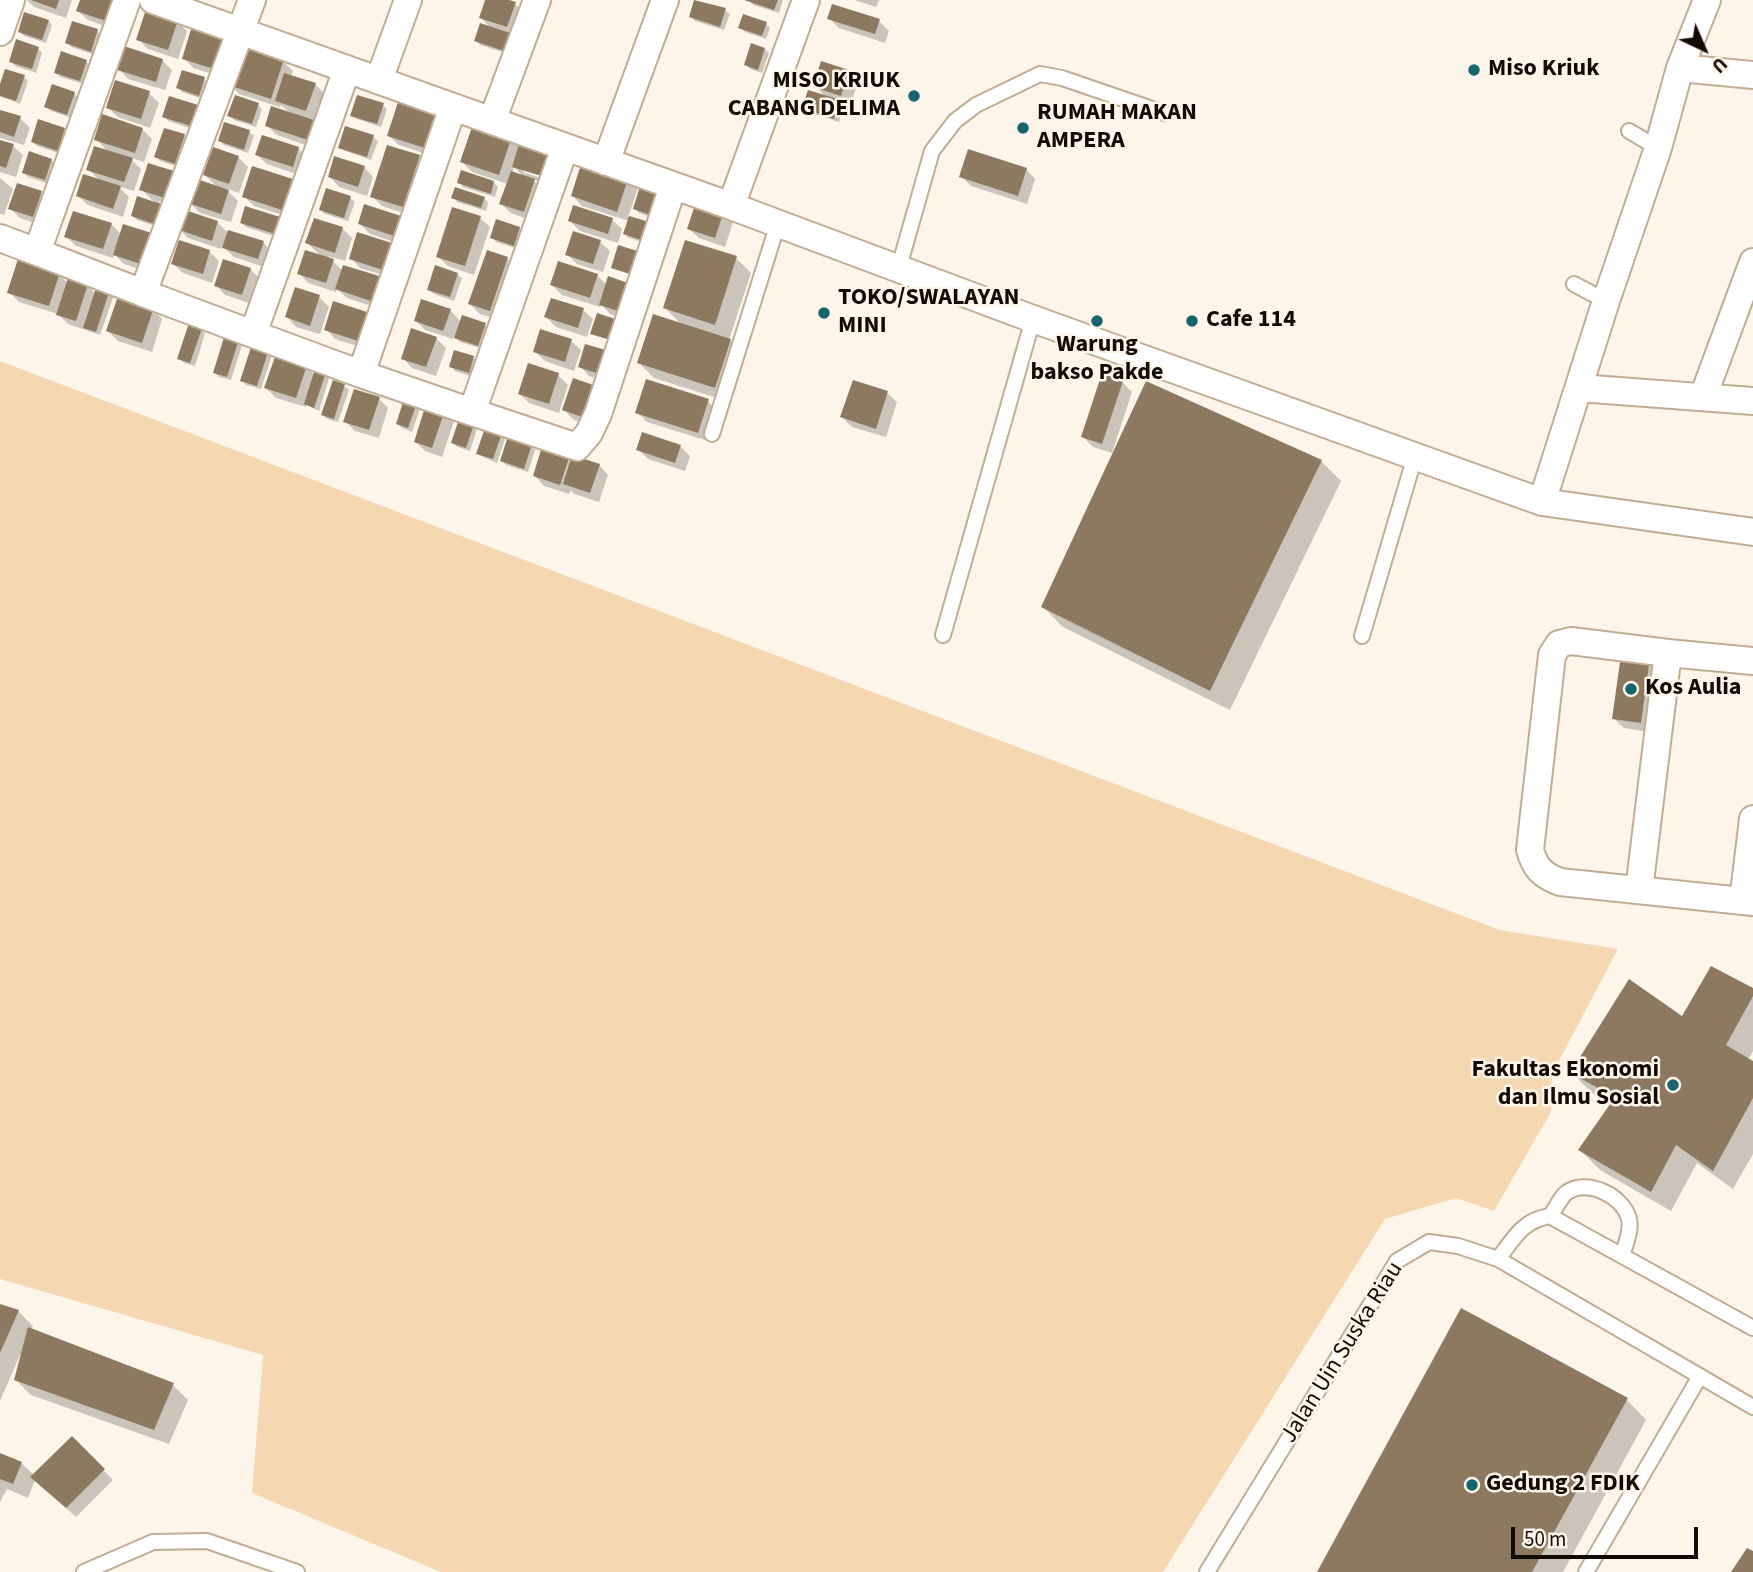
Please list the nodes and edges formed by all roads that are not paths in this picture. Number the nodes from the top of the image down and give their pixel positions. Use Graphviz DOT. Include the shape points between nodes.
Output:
graph roads {
  1 [pos="11,0"];
  2 [pos="127,0"];
  3 [pos="153,0"];
  4 [pos="252,0"];
  5 [pos="408,0"];
  6 [pos="537,0"];
  7 [pos="664,0"];
  8 [pos="806,0"];
  9 [pos="1707,0"];
  10 [pos="241,31"];
  11 [pos="0,32"];
  12 [pos="1680,68"];
  13 [pos="347,69"];
  14 [pos="1753,75"];
  15 [pos="379,80"];
  16 [pos="453,107"];
  17 [pos="1164,113"];
  18 [pos="492,121"];
  19 [pos="1629,131"];
  20 [pos="565,147"];
  21 [pos="1658,148"];
  22 [pos="606,162"];
  23 [pos="673,186"];
  24 [pos="731,206"];
  25 [pos="778,223"];
  26 [pos="0,238"];
  27 [pos="37,252"];
  28 [pos="1753,262"];
  29 [pos="899,267"];
  30 [pos="1574,285"];
  31 [pos="143,293"];
  32 [pos="1606,300"];
  33 [pos="1033,319"];
  34 [pos="253,334"];
  35 [pos="361,374"];
  36 [pos="1579,388"];
  37 [pos="1703,397"];
  38 [pos="1753,401"];
  39 [pos="472,412"];
  40 [pos="712,434"];
  41 [pos="1415,456"];
  42 [pos="1542,502"];
  43 [pos="1753,532"];
  44 [pos="943,635"];
  45 [pos="1362,636"];
  46 [pos="1668,653"];
  47 [pos="1753,661"];
  48 [pos="1753,819"];
  49 [pos="1639,890"];
  50 [pos="1748,901"];
  51 [pos="1550,1216"];
  52 [pos="1622,1256"];
  53 [pos="1498,1259"];
  54 [pos="1753,1328"];
  55 [pos="1700,1376"];
  56 [pos="1753,1407"];
  57 [pos="84,1572"];
  58 [pos="297,1572"];
  59 [pos="1207,1572"];
  60 [pos="1586,1572"];
  1 -- 11 [label="street"];
  2 -- 27 [label="street"];
  3 -- 10 [label="street"];
  4 -- 10 [label="street"];
  5 -- 15 [label="street"];
  6 -- 18 [label="street"];
  7 -- 22 [label="street"];
  8 -- 24 [label="street"];
  9 -- 12 [label="street"];
  10 -- 13 [label="street"];
  10 -- 31 [label="street"];
  12 -- 14 [label="street"];
  12 -- 21 [label="street"];
  13 -- 15 [label="street"];
  13 -- 34 [label="street"];
  15 -- 16 [label="street"];
  16 -- 18 [label="street"];
  16 -- 35 [label="street"];
  17 -- 29 [label="lane" via="1040,74 976,105 955,121 932,151"];
  18 -- 20 [label="street"];
  19 -- 21 [label="lane"];
  20 -- 22 [label="street"];
  20 -- 39 [label="street"];
  21 -- 32 [label="street"];
  22 -- 23 [label="street"];
  23 -- 24 [label="street"];
  23 -- 39 [label="street" via="598,414 577,447"];
  24 -- 25 [label="street"];
  25 -- 29 [label="street"];
  25 -- 40 [label="lane"];
  26 -- 27 [label="street"];
  27 -- 31 [label="street"];
  28 -- 37 [label="street"];
  29 -- 33 [label="street"];
  30 -- 32 [label="lane"];
  31 -- 34 [label="street"];
  32 -- 36 [label="street"];
  33 -- 41 [label="street"];
  33 -- 44 [label="lane"];
  34 -- 35 [label="street"];
  35 -- 39 [label="street"];
  36 -- 37 [label="street"];
  36 -- 42 [label="street"];
  37 -- 38 [label="street"];
  41 -- 42 [label="street"];
  41 -- 45 [label="lane"];
  42 -- 43 [label="street"];
  46 -- 47 [label="street"];
  46 -- 49 [label="street"];
  46 -- 49 [label="street" via="1572,641 1559,644 1552,655 1530,850 1534,866 1560,882"];
  48 -- 50 [label="street"];
  49 -- 50 [label="street"];
  51 -- 52 [label="lane"];
  51 -- 52 [label="lane" via="1565,1194 1584,1186 1622,1203 1630,1221"];
  51 -- 53 [label="lane" via="1522,1228"];
  52 -- 54 [label="lane"];
  53 -- 55 [label="lane, Jalan Uin Suska Riau"];
  53 -- 59 [label="lane, Jalan Uin Suska Riau" via="1429,1242 1397,1261"];
  55 -- 56 [label="lane, Jalan Uin Suska Riau"];
  55 -- 60 [label="lane"];
  57 -- 58 [label="lane" via="153,1542 207,1541"];
}
